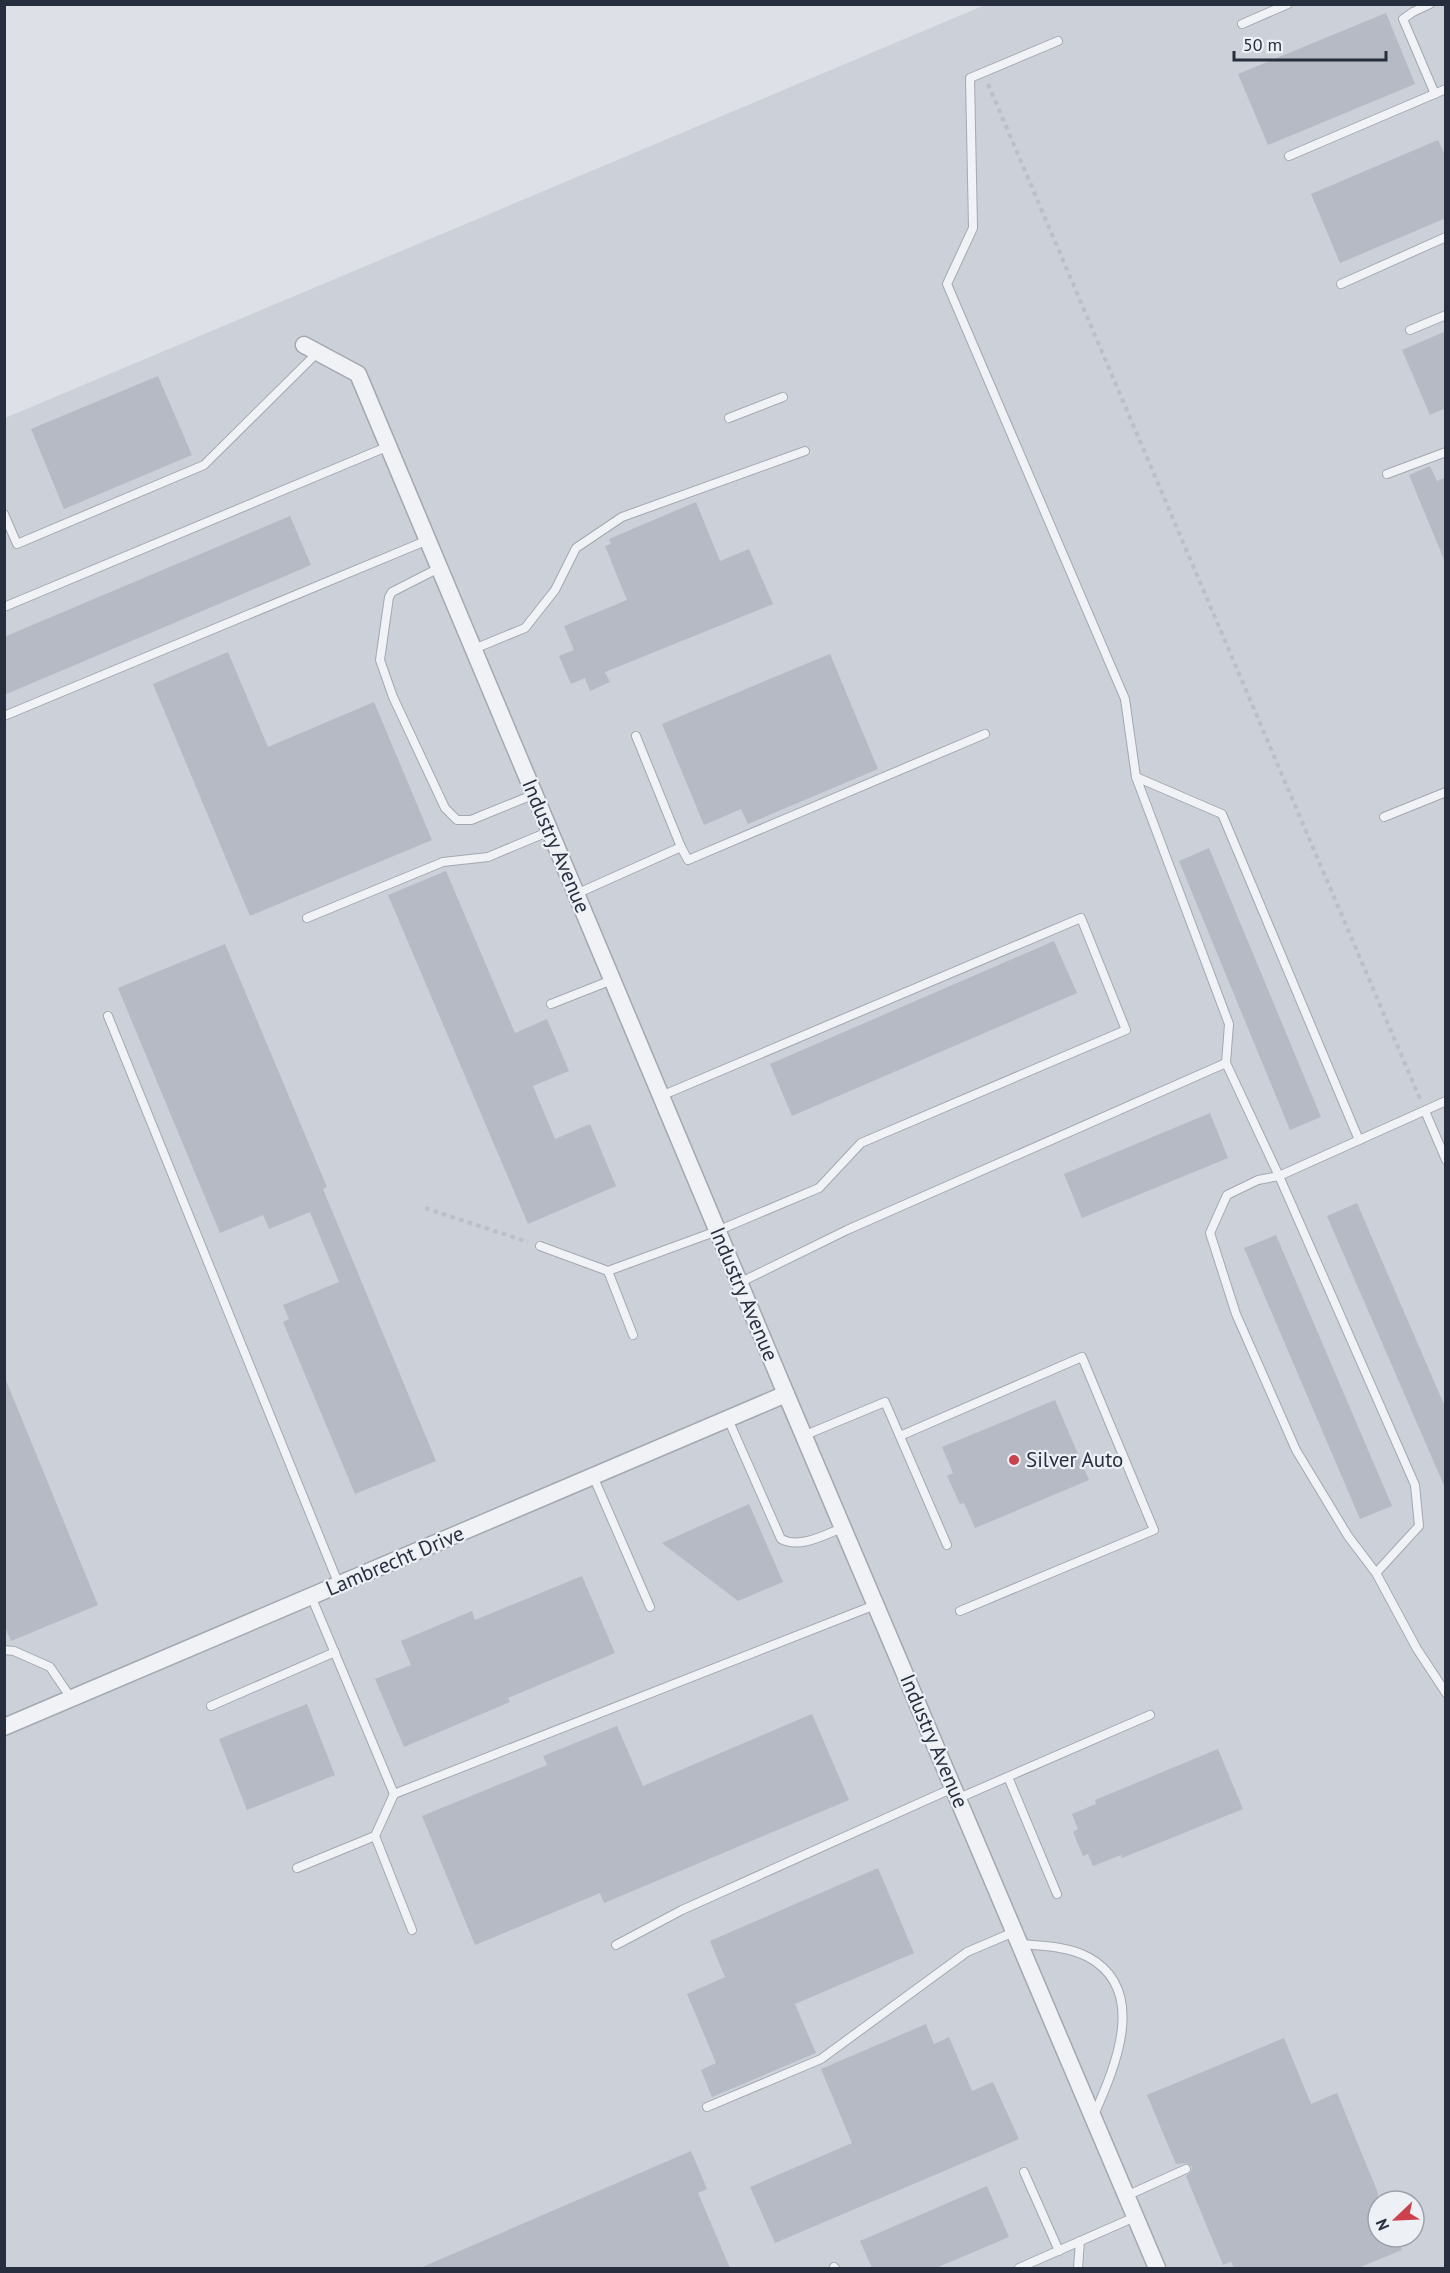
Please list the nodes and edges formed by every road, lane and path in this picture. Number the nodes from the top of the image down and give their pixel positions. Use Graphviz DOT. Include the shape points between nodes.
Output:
graph roads {
  1 [pos="1288,4"];
  2 [pos="1430,4"];
  3 [pos="1242,24"];
  4 [pos="1058,41"];
  5 [pos="983,73"];
  6 [pos="1446,89"];
  7 [pos="1435,94"];
  8 [pos="1289,156"];
  9 [pos="1446,237"];
  10 [pos="1341,284"];
  11 [pos="1446,315"];
  12 [pos="1410,330"];
  13 [pos="311,349"];
  14 [pos="783,397"];
  15 [pos="729,418"];
  16 [pos="389,446"];
  17 [pos="805,451"];
  18 [pos="1446,452"];
  19 [pos="1387,474"];
  20 [pos="4,514"];
  21 [pos="428,540"];
  22 [pos="439,568"];
  23 [pos="4,607"];
  24 [pos="474,649"];
  25 [pos="4,716"];
  26 [pos="985,734"];
  27 [pos="636,736"];
  28 [pos="1136,777"];
  29 [pos="1446,792"];
  30 [pos="534,794"];
  31 [pos="1384,817"];
  32 [pos="550,831"];
  33 [pos="681,847"];
  34 [pos="576,894"];
  35 [pos="307,918"];
  36 [pos="612,980"];
  37 [pos="551,1004"];
  38 [pos="108,1016"];
  39 [pos="1226,1063"];
  40 [pos="661,1096"];
  41 [pos="1446,1101"];
  42 [pos="1425,1110"];
  43 [pos="1359,1140"];
  44 [pos="1446,1160"];
  45 [pos="1279,1176"];
  46 [pos="425,1208"];
  47 [pos="717,1231"];
  48 [pos="540,1246"];
  49 [pos="608,1270"];
  50 [pos="739,1283"];
  51 [pos="633,1335"];
  52 [pos="786,1394"];
  53 [pos="728,1419"];
  54 [pos="804,1436"];
  55 [pos="900,1436"];
  56 [pos="593,1476"];
  57 [pos="842,1528"];
  58 [pos="947,1545"];
  59 [pos="1376,1573"];
  60 [pos="339,1585"];
  61 [pos="311,1596"];
  62 [pos="875,1605"];
  63 [pos="650,1607"];
  64 [pos="960,1611"];
  65 [pos="4,1650"];
  66 [pos="335,1652"];
  67 [pos="1446,1693"];
  68 [pos="71,1698"];
  69 [pos="211,1706"];
  70 [pos="1150,1715"];
  71 [pos="4,1727"];
  72 [pos="1008,1777"];
  73 [pos="956,1793"];
  74 [pos="394,1794"];
  75 [pos="375,1836"];
  76 [pos="297,1868"];
  77 [pos="1057,1894"];
  78 [pos="412,1930"];
  79 [pos="1017,1938"];
  80 [pos="616,1945"];
  81 [pos="707,2107"];
  82 [pos="1093,2118"];
  83 [pos="1186,2169"];
  84 [pos="1024,2172"];
  85 [pos="1126,2196"];
  86 [pos="1135,2217"];
  87 [pos="1080,2241"];
  88 [pos="1059,2251"];
  89 [pos="1019,2268"];
  90 [pos="1078,2268"];
  91 [pos="1157,2268"];
  1 -- 3 [label="lane"];
  2 -- 7 [label="lane" via="1403,19"];
  4 -- 5 [label="lane"];
  5 -- 28 [label="lane" via="970,78 973,228 947,284 1125,699"];
  5 -- 42 [label="path"];
  6 -- 7 [label="lane"];
  7 -- 8 [label="lane"];
  9 -- 10 [label="lane"];
  11 -- 12 [label="lane"];
  13 -- 16 [label="street, Industry Avenue" via="358,374"];
  13 -- 20 [label="lane" via="204,465 17,544"];
  14 -- 15 [label="lane"];
  16 -- 21 [label="street, Industry Avenue"];
  16 -- 23 [label="lane"];
  17 -- 24 [label="lane" via="622,516 576,548 555,590 525,628"];
  18 -- 19 [label="lane"];
  21 -- 22 [label="street, Industry Avenue"];
  21 -- 25 [label="lane"];
  22 -- 24 [label="street, Industry Avenue"];
  22 -- 30 [label="lane" via="389,597 380,660 393,697 444,808 457,820 471,820"];
  24 -- 30 [label="street, Industry Avenue"];
  26 -- 33 [label="lane" via="688,860"];
  27 -- 33 [label="lane"];
  28 -- 39 [label="lane" via="1229,1024"];
  28 -- 43 [label="lane" via="1222,814"];
  29 -- 31 [label="lane"];
  30 -- 32 [label="street, Industry Avenue"];
  32 -- 34 [label="street, Industry Avenue"];
  32 -- 35 [label="lane" via="488,857 443,862"];
  33 -- 34 [label="lane"];
  34 -- 36 [label="street, Industry Avenue"];
  36 -- 37 [label="lane"];
  36 -- 40 [label="street, Industry Avenue"];
  38 -- 60 [label="lane"];
  39 -- 45 [label="lane"];
  39 -- 50 [label="lane" via="847,1230"];
  40 -- 47 [label="street, Industry Avenue"];
  40 -- 47 [label="lane" via="1082,918 1126,1030 861,1143 819,1188"];
  41 -- 42 [label="lane"];
  42 -- 43 [label="lane"];
  42 -- 44 [label="lane"];
  43 -- 45 [label="lane"];
  45 -- 59 [label="lane" via="1415,1485 1419,1527"];
  45 -- 59 [label="lane" via="1258,1180 1227,1195 1210,1233 1236,1314 1296,1450 1348,1536"];
  46 -- 48 [label="path"];
  47 -- 49 [label="lane"];
  47 -- 50 [label="street, Industry Avenue"];
  48 -- 49 [label="lane"];
  49 -- 51 [label="lane"];
  50 -- 52 [label="street, Industry Avenue"];
  52 -- 53 [label="street, Lambrecht Drive"];
  52 -- 54 [label="street, Industry Avenue"];
  53 -- 56 [label="street, Lambrecht Drive"];
  53 -- 57 [label="lane" via="781,1539 789,1544"];
  54 -- 55 [label="lane" via="885,1402"];
  54 -- 57 [label="street, Industry Avenue"];
  55 -- 58 [label="lane"];
  55 -- 64 [label="lane" via="1082,1357 1154,1530"];
  56 -- 60 [label="street, Lambrecht Drive"];
  56 -- 63 [label="lane"];
  57 -- 62 [label="street, Industry Avenue"];
  59 -- 67 [label="lane"];
  60 -- 61 [label="street, Lambrecht Drive"];
  61 -- 66 [label="lane"];
  61 -- 68 [label="street, Lambrecht Drive"];
  62 -- 73 [label="street, Industry Avenue"];
  62 -- 74 [label="lane"];
  65 -- 68 [label="lane" via="50,1667"];
  66 -- 69 [label="lane"];
  66 -- 74 [label="lane"];
  68 -- 71 [label="street, Lambrecht Drive"];
  70 -- 72 [label="lane"];
  72 -- 73 [label="lane"];
  72 -- 77 [label="lane"];
  73 -- 79 [label="street, Industry Avenue"];
  73 -- 80 [label="lane" via="682,1910"];
  74 -- 75 [label="lane"];
  75 -- 76 [label="lane"];
  75 -- 78 [label="lane"];
  79 -- 81 [label="lane" via="967,1952 821,2060"];
  79 -- 82 [label="street, Industry Avenue"];
  79 -- 82 [label="lane" via="1086,1956 1106,1969 1119,1988 1123,2010 1120,2037 1112,2074"];
  82 -- 85 [label="street, Industry Avenue"];
  83 -- 85 [label="lane"];
  84 -- 88 [label="lane"];
  85 -- 86 [label="street, Industry Avenue"];
  86 -- 87 [label="lane"];
  86 -- 91 [label="street, Industry Avenue"];
  87 -- 88 [label="lane"];
  87 -- 90 [label="lane"];
  88 -- 89 [label="lane"];
}
